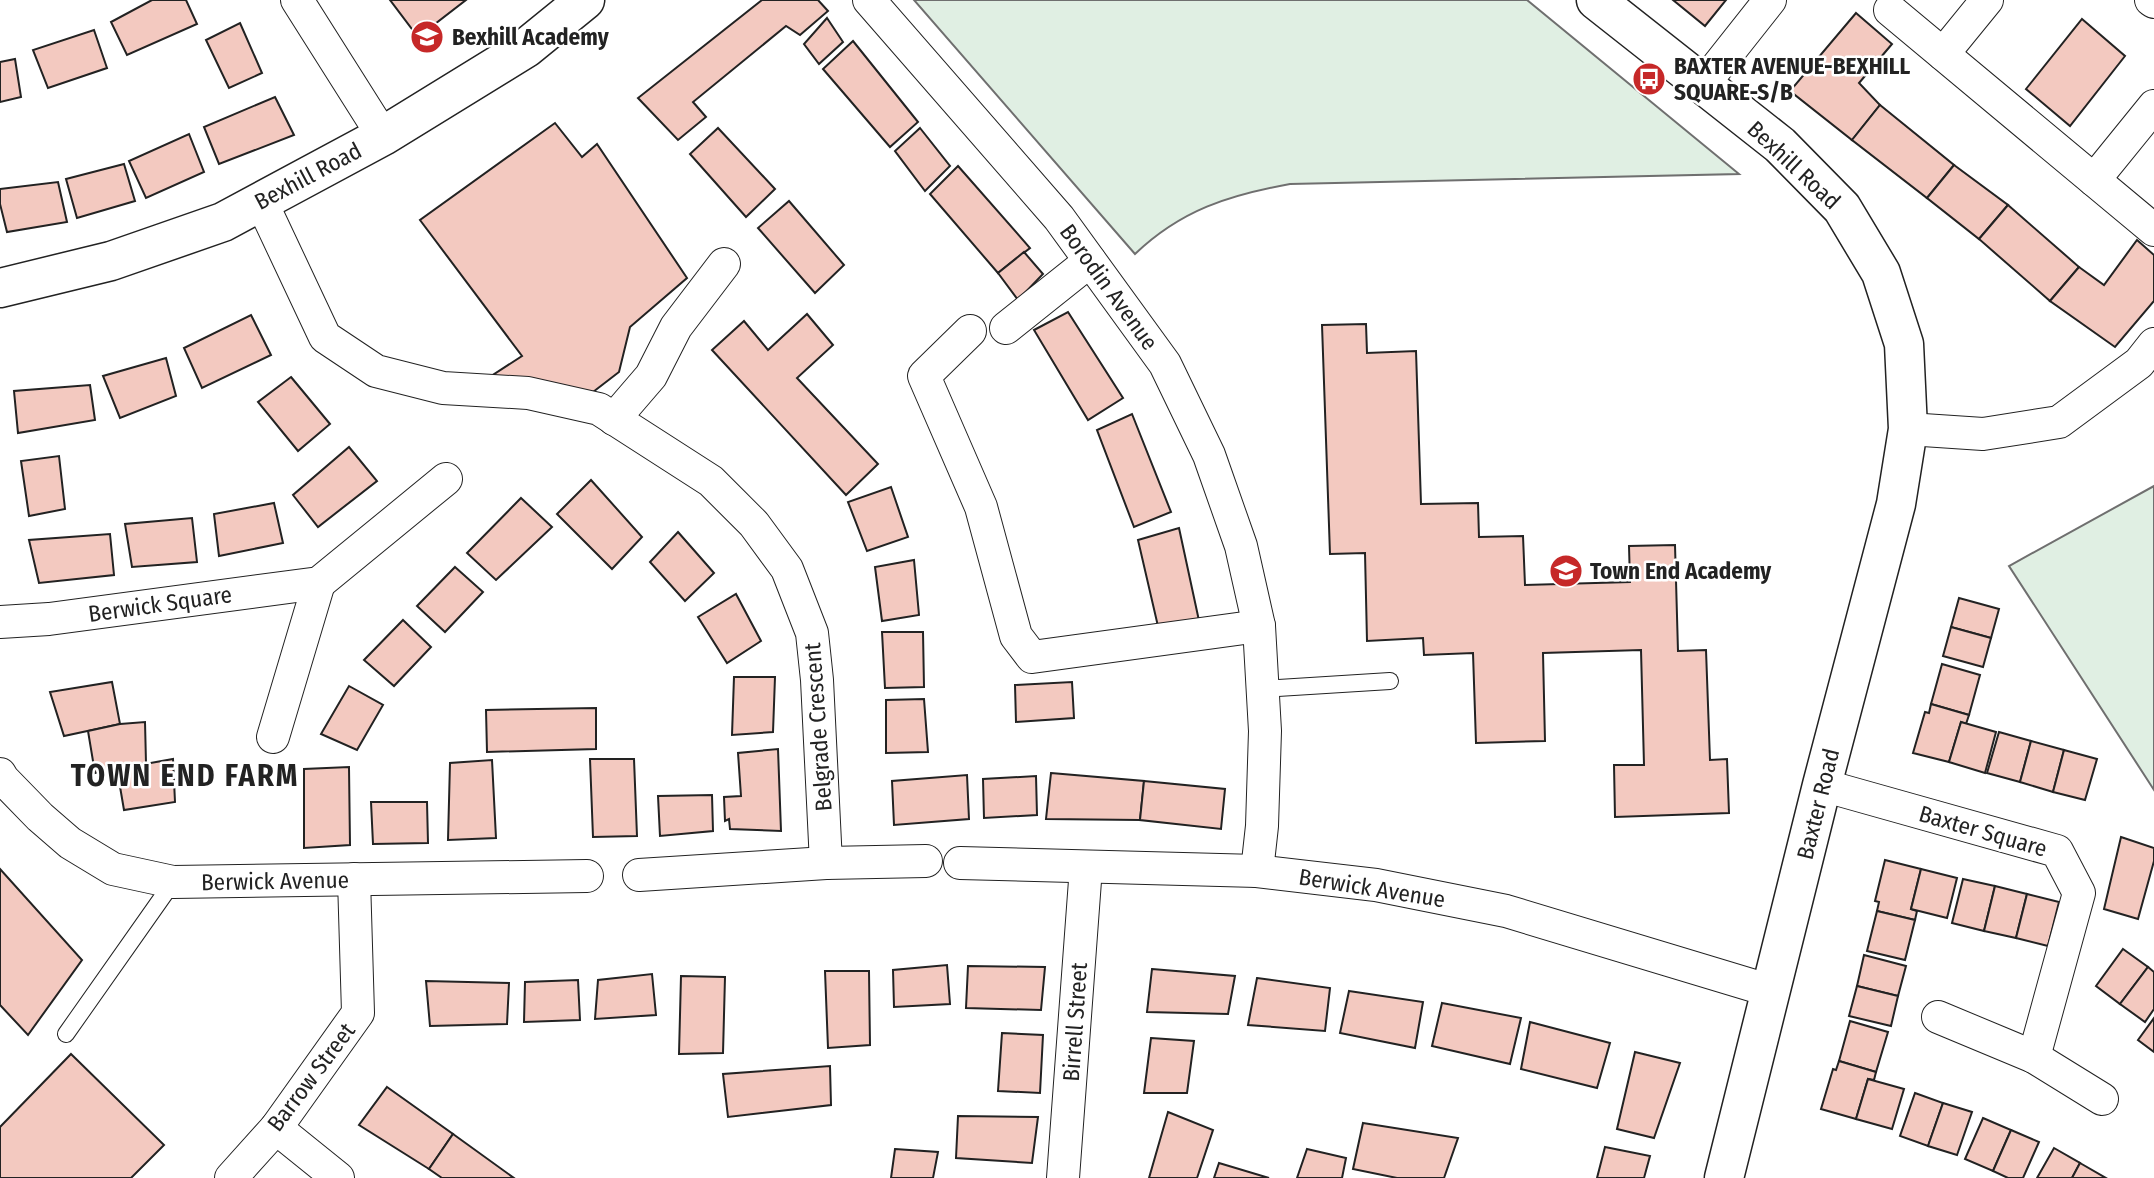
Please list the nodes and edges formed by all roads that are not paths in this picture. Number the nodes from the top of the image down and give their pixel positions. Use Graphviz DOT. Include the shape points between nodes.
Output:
graph roads {
  1 [pos="297,0"];
  2 [pos="585,0"];
  3 [pos="869,0"];
  4 [pos="1596,0"];
  5 [pos="1770,0"];
  6 [pos="1987,0"];
  7 [pos="1889,10"];
  8 [pos="1943,54"];
  9 [pos="1702,86"];
  10 [pos="2154,106"];
  11 [pos="383,136"];
  12 [pos="2094,180"];
  13 [pos="261,201"];
  14 [pos="2154,230"];
  15 [pos="1090,261"];
  16 [pos="724,264"];
  17 [pos="0,288"];
  18 [pos="1006,328"];
  19 [pos="970,331"];
  20 [pos="2154,344"];
  21 [pos="614,419"];
  22 [pos="1908,429"];
  23 [pos="446,479"];
  24 [pos="319,583"];
  25 [pos="0,622"];
  26 [pos="1259,626"];
  27 [pos="1390,681"];
  28 [pos="1262,689"];
  29 [pos="273,737"];
  30 [pos="0,774"];
  31 [pos="1822,785"];
  32 [pos="926,861"];
  33 [pos="826,863"];
  34 [pos="960,863"];
  35 [pos="1086,867"];
  36 [pos="1257,871"];
  37 [pos="587,876"];
  38 [pos="639,876"];
  39 [pos="354,880"];
  40 [pos="173,882"];
  41 [pos="1771,991"];
  42 [pos="1938,1017"];
  43 [pos="66,1034"];
  44 [pos="2034,1057"];
  45 [pos="2102,1100"];
  46 [pos="276,1128"];
  47 [pos="231,1178"];
  48 [pos="338,1178"];
  49 [pos="1063,1178"];
  50 [pos="1724,1178"];
  1 -- 11 [label="street"];
  2 -- 11 [label="street, Bexhill Road" via="526,48"];
  3 -- 15 [label="street, Borodin Avenue" via="1059,218"];
  4 -- 9 [label="street, Bexhill Road"];
  5 -- 9 [label="street"];
  6 -- 8 [label="street"];
  7 -- 8 [label="street"];
  8 -- 12 [label="street"];
  9 -- 22 [label="street, Bexhill Road" via="1780,145 1842,208 1881,273 1904,344"];
  10 -- 12 [label="street"];
  11 -- 13 [label="street, Bexhill Road"];
  12 -- 14 [label="street"];
  13 -- 17 [label="street, Bexhill Road" via="223,222 111,261"];
  13 -- 21 [label="street, Belgrade Crescent" via="325,337 376,371 443,388 528,393 598,409"];
  15 -- 18 [label="street"];
  15 -- 26 [label="street, Borodin Avenue" via="1165,364 1209,455 1241,546"];
  16 -- 21 [label="street" via="676,327 652,376"];
  19 -- 26 [label="street" via="924,376 981,507 1016,636 1032,657"];
  20 -- 22 [label="street" via="2139,363 2059,422 1983,434"];
  21 -- 33 [label="street, Belgrade Crescent" via="711,481 754,524 787,569 813,633"];
  22 -- 31 [label="street, Baxter Road" via="1896,504"];
  23 -- 24 [label="street"];
  24 -- 25 [label="street, Berwick Square"];
  24 -- 29 [label="street"];
  26 -- 28 [label="street, Borodin Avenue"];
  27 -- 28 [label="lane"];
  28 -- 36 [label="street, Borodin Avenue" via="1265,731"];
  30 -- 40 [label="street, Berwick Avenue" via="70,843 113,869"];
  31 -- 41 [label="street, Baxter Road"];
  31 -- 44 [label="street, Baxter Square" via="2057,851 2079,893"];
  32 -- 33 [label="street"];
  33 -- 38 [label="street"];
  34 -- 35 [label="street, Berwick Avenue"];
  35 -- 36 [label="street, Berwick Avenue"];
  35 -- 49 [label="street, Birrell Street"];
  36 -- 41 [label="street, Berwick Avenue" via="1376,885 1506,911"];
  37 -- 39 [label="street, Berwick Avenue"];
  39 -- 40 [label="street, Berwick Avenue"];
  39 -- 46 [label="street, Barrow Street" via="358,1013"];
  40 -- 43 [label="lane"];
  41 -- 50 [label="street, Baxter Road"];
  42 -- 44 [label="street"];
  44 -- 45 [label="street"];
  46 -- 47 [label="street, Barrow Street"];
  46 -- 48 [label="street"];
}
